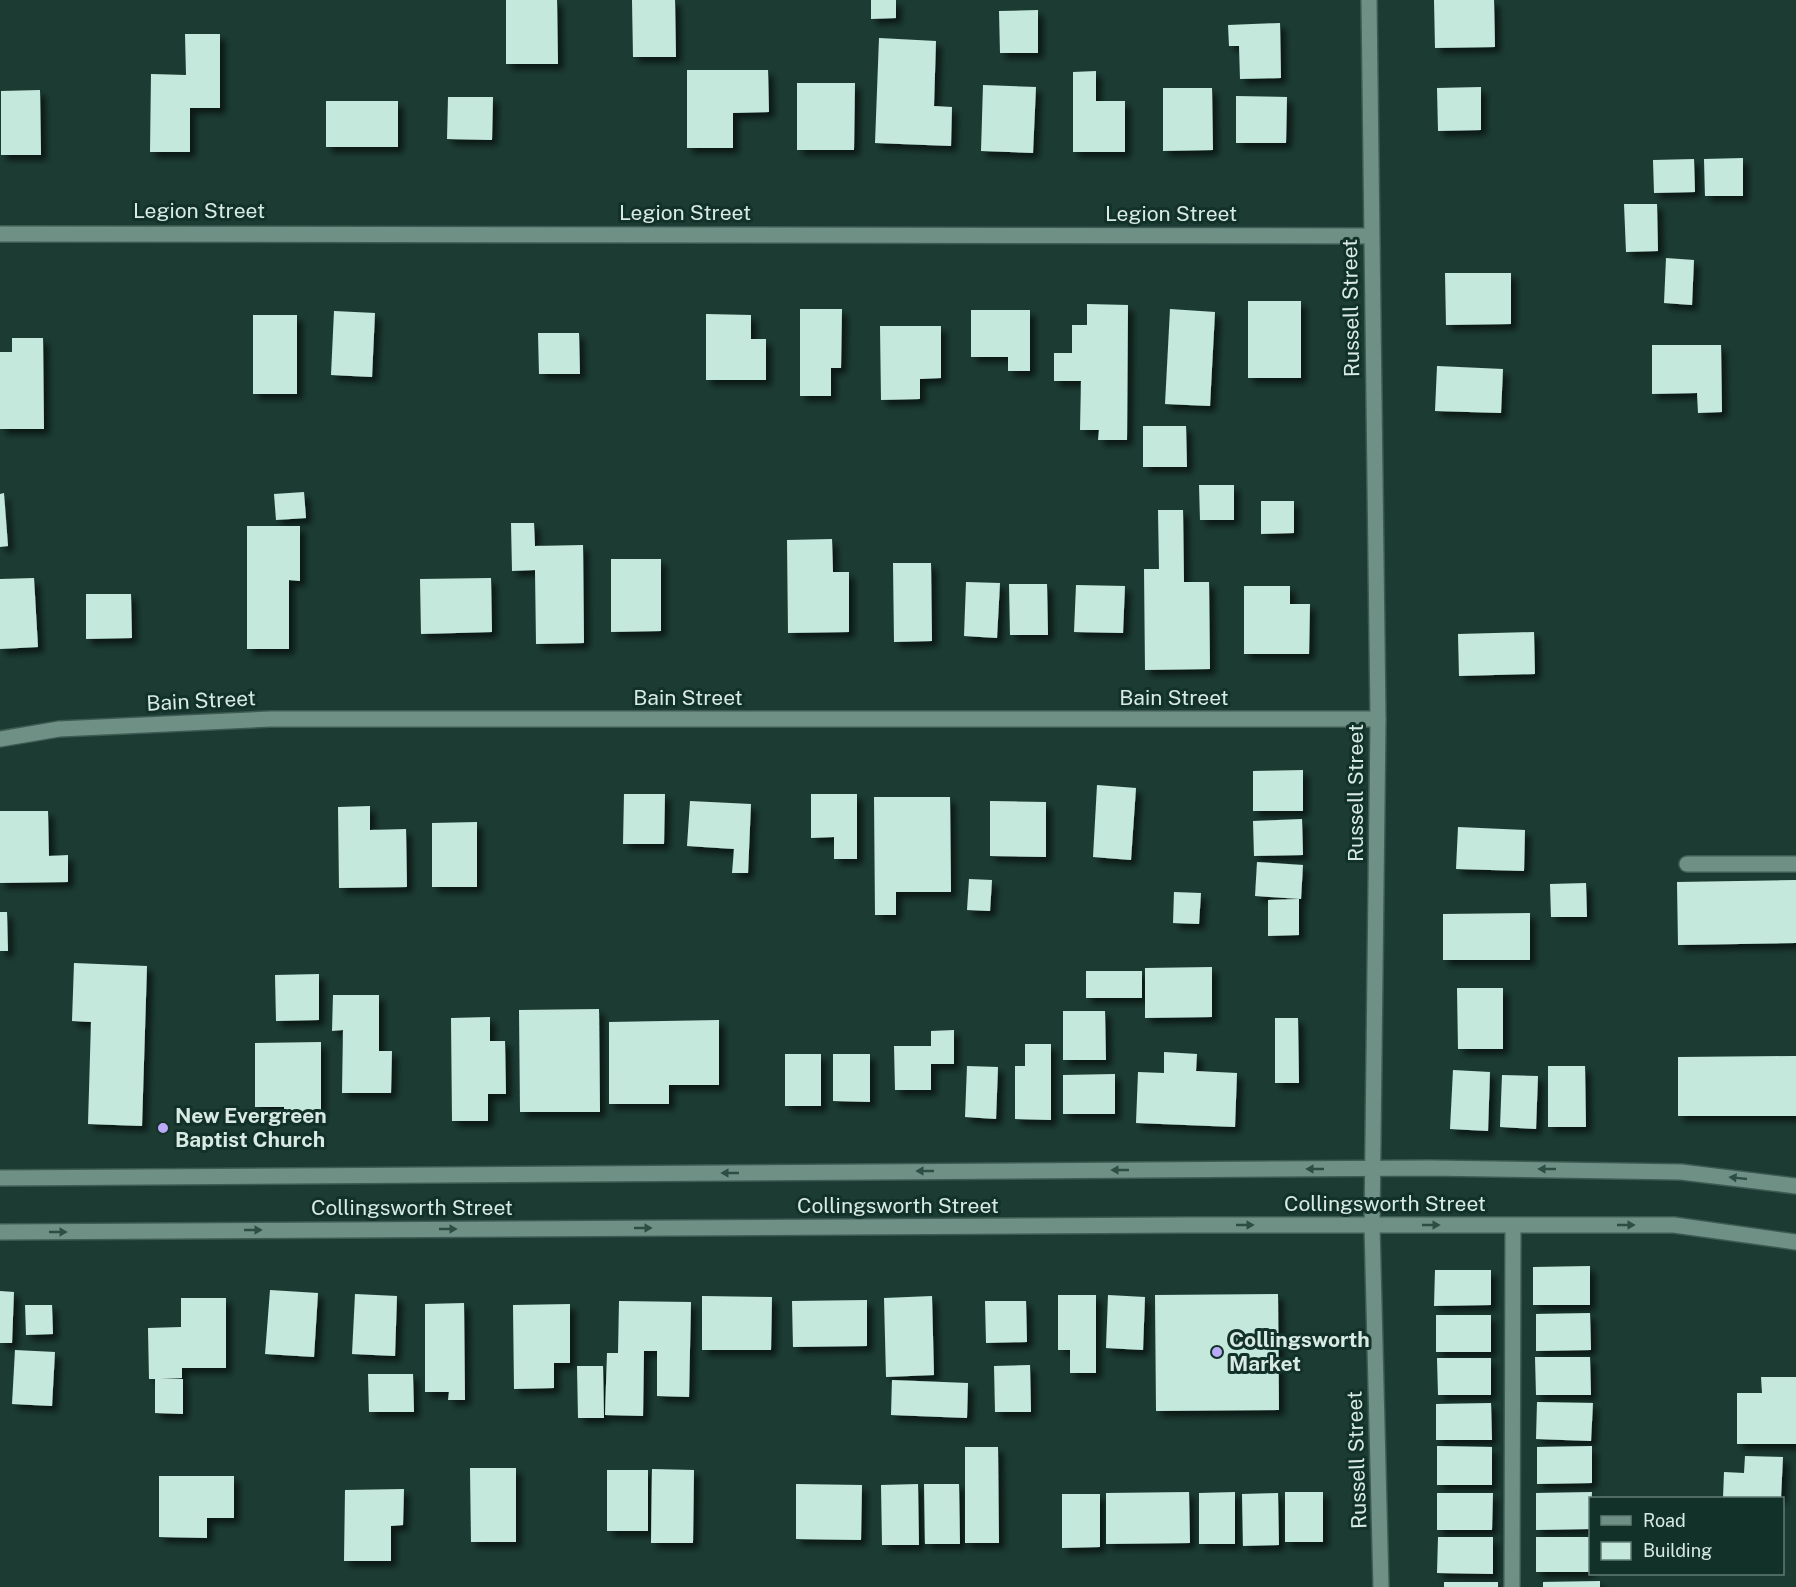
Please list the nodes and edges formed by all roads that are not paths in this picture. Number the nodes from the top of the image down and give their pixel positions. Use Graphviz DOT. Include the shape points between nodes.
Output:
graph roads {
  1 [pos="1370,0"];
  2 [pos="0,234"];
  3 [pos="1371,236"];
  4 [pos="1378,719"];
  5 [pos="0,740"];
  6 [pos="1687,864"];
  7 [pos="1796,864"];
  8 [pos="1374,1168"];
  9 [pos="0,1178"];
  10 [pos="1796,1186"];
  11 [pos="1372,1225"];
  12 [pos="1513,1226"];
  13 [pos="0,1232"];
  14 [pos="1796,1242"];
  15 [pos="1381,1587"];
  16 [pos="1512,1587"];
  1 -- 3 [label="street, Russell Street"];
  2 -- 3 [label="street, Legion Street"];
  3 -- 4 [label="street, Russell Street"];
  4 -- 5 [label="street, Bain Street" via="270,719 58,729"];
  4 -- 8 [label="street, Russell Street"];
  6 -- 7 [label="street"];
  8 -- 9 [label="street, Collingsworth Street, one-way"];
  10 -- 8 [label="street, Collingsworth Street, one-way" via="1681,1172"];
  8 -- 11 [label="street, Russell Street"];
  11 -- 12 [label="street, Collingsworth Street, one-way"];
  13 -- 11 [label="street, Collingsworth Street, one-way"];
  11 -- 15 [label="street, Russell Street"];
  12 -- 14 [label="street, Collingsworth Street, one-way" via="1674,1225"];
  12 -- 16 [label="street"];
}
